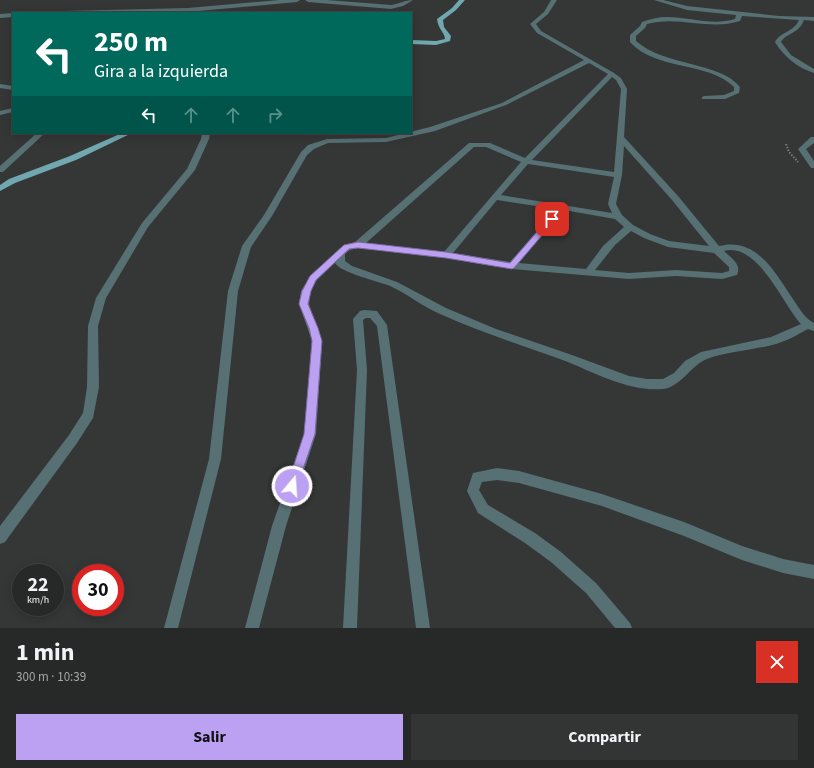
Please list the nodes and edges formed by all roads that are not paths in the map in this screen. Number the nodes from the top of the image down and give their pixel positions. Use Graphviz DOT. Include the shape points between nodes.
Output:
graph roads {
  1 [pos="297,0"];
  2 [pos="308,0"];
  3 [pos="410,0"];
  4 [pos="462,0"];
  5 [pos="554,0"];
  6 [pos="657,0"];
  7 [pos="105,12"];
  8 [pos="739,14"];
  9 [pos="12,15"];
  10 [pos="0,16"];
  11 [pos="802,19"];
  12 [pos="814,19"];
  13 [pos="412,42"];
  14 [pos="588,61"];
  15 [pos="814,71"];
  16 [pos="612,74"];
  17 [pos="0,86"];
  18 [pos="12,88"];
  19 [pos="704,98"];
  20 [pos="12,110"];
  21 [pos="0,113"];
  22 [pos="40,134"];
  23 [pos="126,134"];
  24 [pos="206,134"];
  25 [pos="411,134"];
  26 [pos="412,134"];
  27 [pos="621,138"];
  28 [pos="814,139"];
  29 [pos="526,161"];
  30 [pos="814,166"];
  31 [pos="0,170"];
  32 [pos="618,175"];
  33 [pos="0,188"];
  34 [pos="494,197"];
  35 [pos="562,207"];
  36 [pos="618,217"];
  37 [pos="630,227"];
  38 [pos="358,245"];
  39 [pos="717,250"];
  40 [pos="340,253"];
  41 [pos="446,255"];
  42 [pos="512,266"];
  43 [pos="588,273"];
  44 [pos="811,326"];
  45 [pos="0,537"];
  46 [pos="814,572"];
  47 [pos="171,628"];
  48 [pos="252,628"];
  49 [pos="350,628"];
  50 [pos="423,628"];
  51 [pos="625,628"];
  1 -- 7 [label="street" via="188,10"];
  2 -- 3 [label="street" via="391,7"];
  4 -- 13 [label="main road" via="440,19 448,40 436,43"];
  5 -- 14 [label="street" via="546,13 533,24 539,32"];
  6 -- 8 [label="street" via="686,8"];
  8 -- 11 [label="street"];
  8 -- 19 [label="street" via="738,20 726,24 678,19 649,21 633,35 635,45 651,54 716,74 730,80 737,87 737,92 732,95"];
  9 -- 10 [label="street"];
  11 -- 12 [label="street"];
  11 -- 15 [label="street" via="794,31 780,38 778,42 782,51 797,63"];
  14 -- 16 [label="street"];
  14 -- 26 [label="street" via="504,104"];
  16 -- 27 [label="street" via="619,79 624,89"];
  16 -- 29 [label="street"];
  17 -- 18 [label="street"];
  20 -- 21 [label="street"];
  22 -- 31 [label="street"];
  23 -- 33 [label="main road"];
  24 -- 45 [label="street" via="192,170 145,225 101,298 93,326 93,387 89,414 73,440"];
  25 -- 47 [label="street" via="386,140 327,141 311,147 304,154 268,216 247,246 233,291 215,459"];
  27 -- 32 [label="street"];
  27 -- 39 [label="street"];
  28 -- 30 [label="street" via="802,149"];
  29 -- 32 [label="street"];
  29 -- 34 [label="street"];
  29 -- 38 [label="street" via="486,145 472,145"];
  32 -- 36 [label="street" via="612,204"];
  34 -- 35 [label="street"];
  34 -- 41 [label="street"];
  35 -- 36 [label="street"];
  35 -- 42 [label="street"];
  36 -- 37 [label="street"];
  37 -- 39 [label="street" via="668,244"];
  37 -- 43 [label="street" via="603,250"];
  38 -- 40 [label="street" via="347,247"];
  38 -- 41 [label="street"];
  39 -- 43 [label="street" via="734,266 734,273 722,276 676,273 629,276"];
  39 -- 44 [label="street" via="728,247 752,252 763,263 798,314"];
  40 -- 44 [label="street" via="340,263 394,284 442,311 492,332 628,381 647,384 664,384 705,355 772,341"];
  40 -- 48 [label="street" via="313,278 306,291 304,304 317,341 310,434 279,526"];
  41 -- 42 [label="street"];
  42 -- 43 [label="street"];
  46 -- 51 [label="street" via="783,566 742,553 602,500 519,477 497,474 477,478 473,492 483,510 556,557 591,588"];
  49 -- 50 [label="street" via="362,370 358,319 364,314 373,314 382,325"];
}
